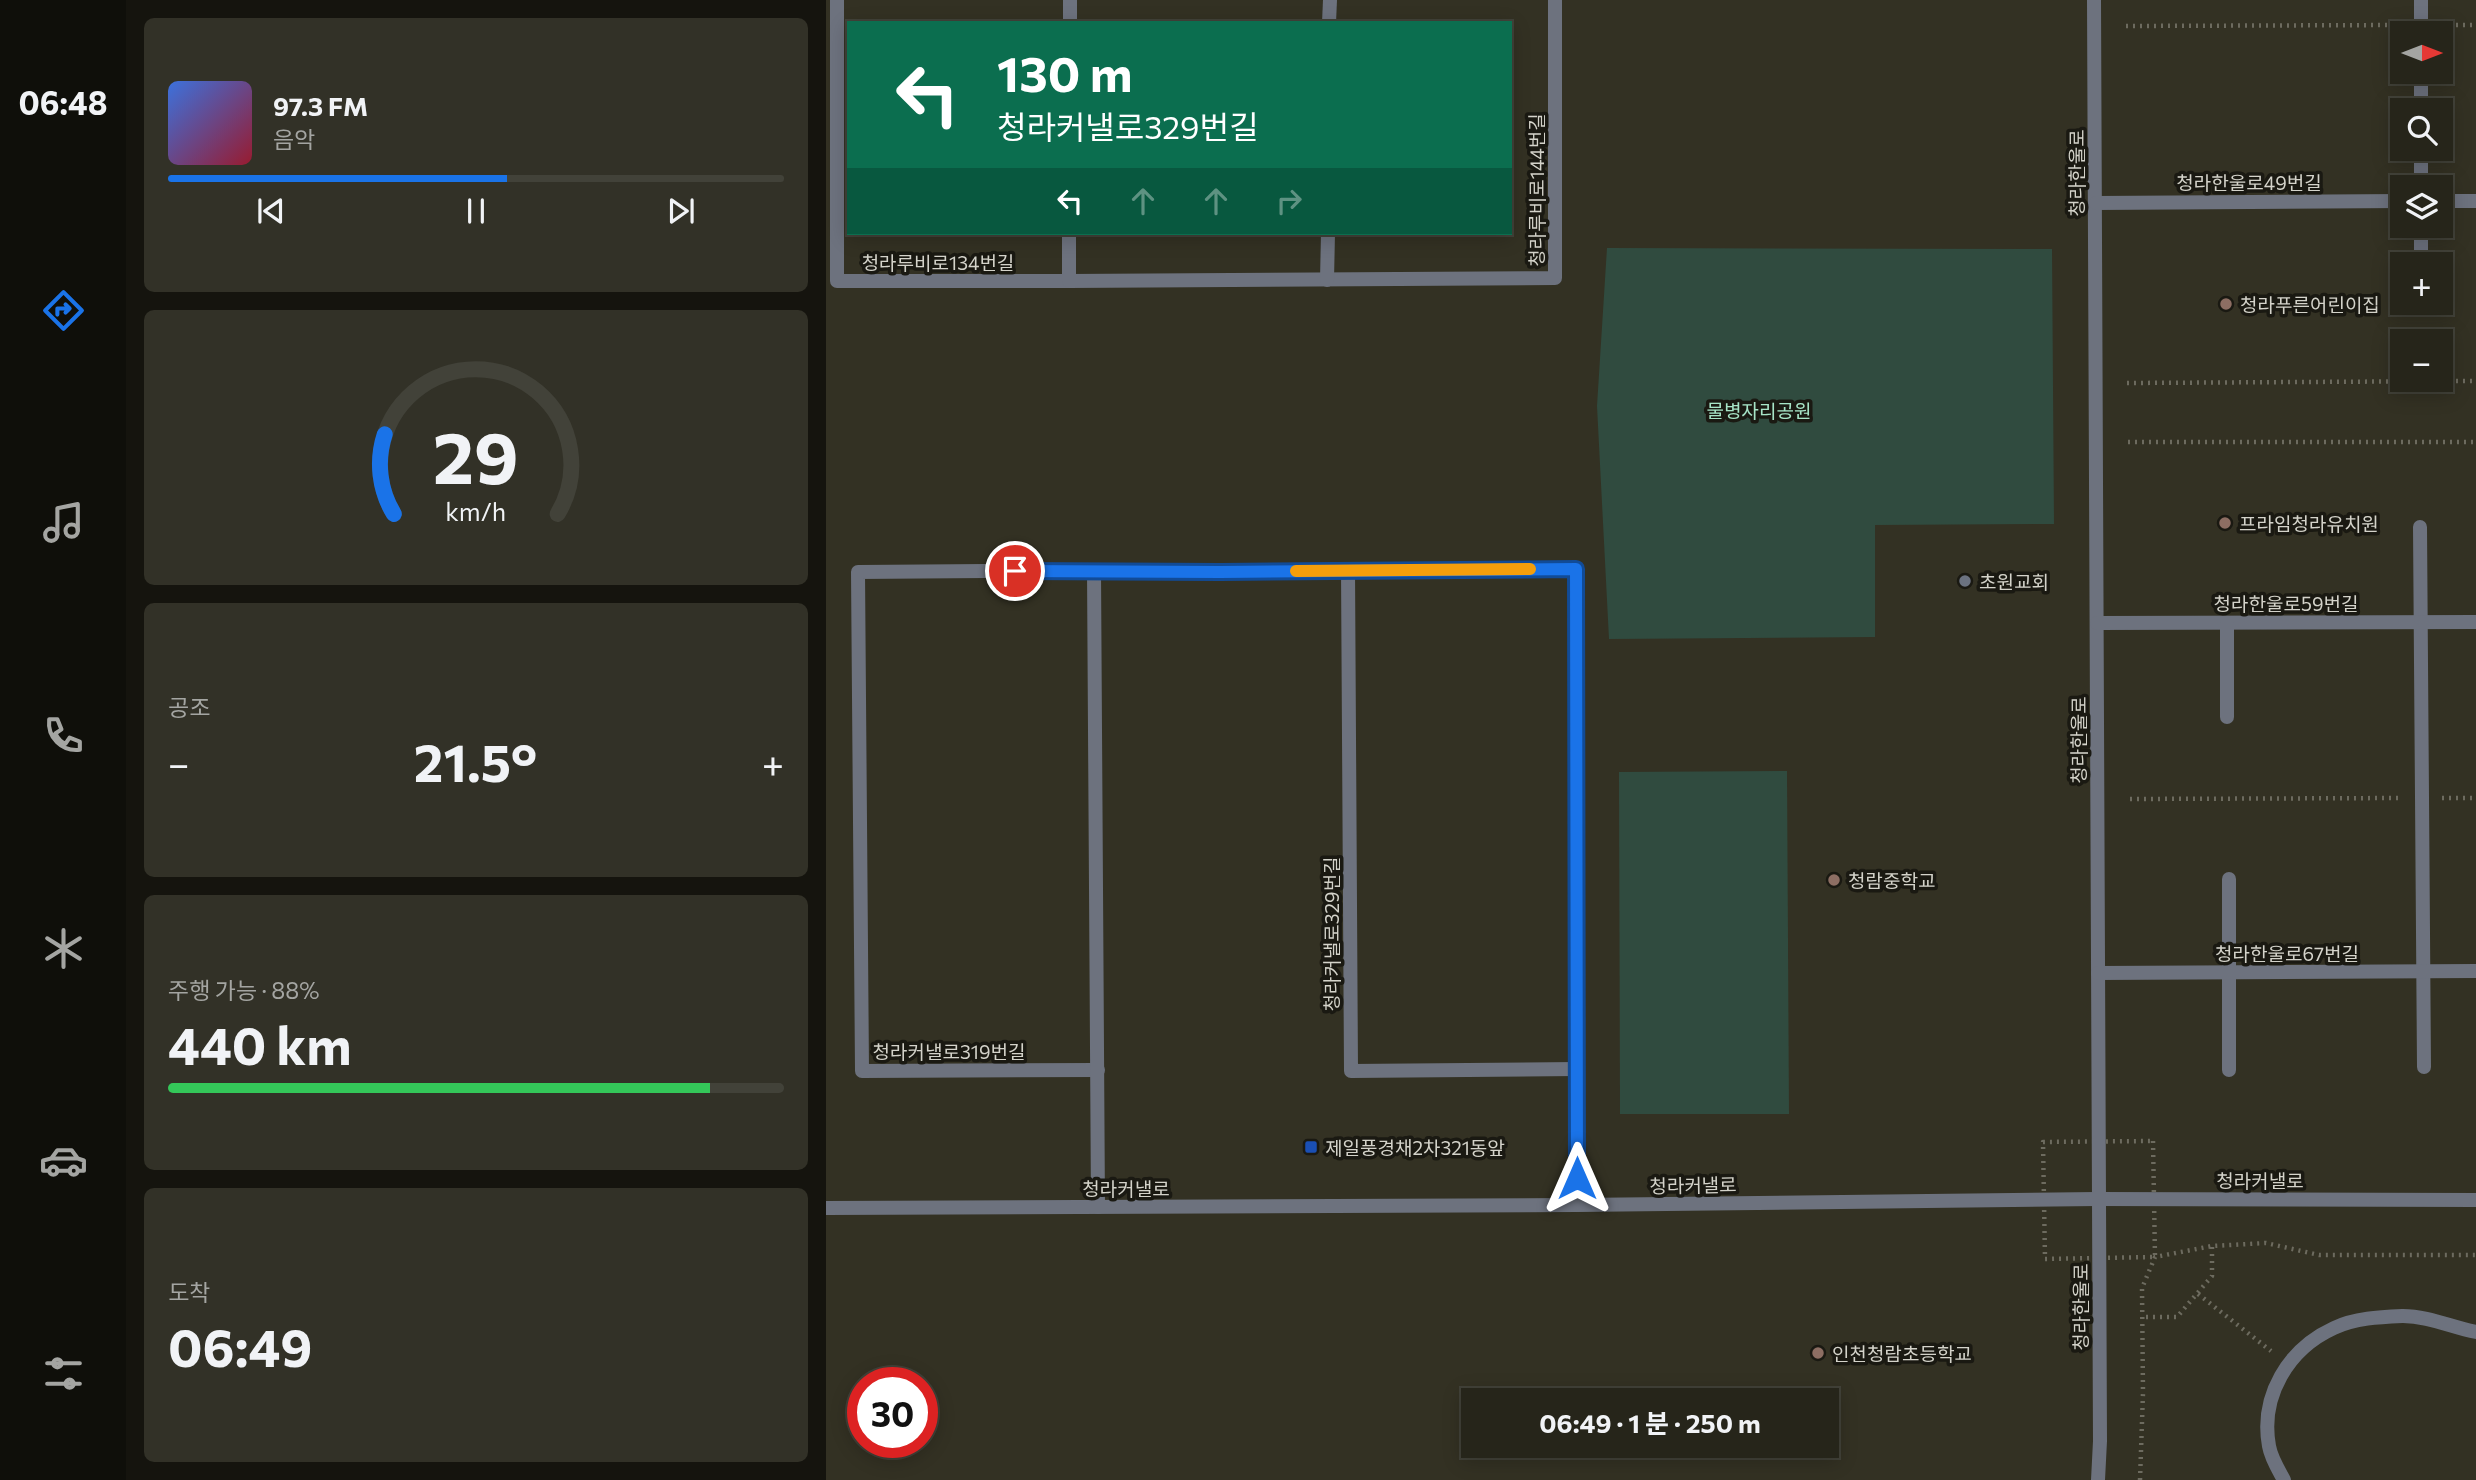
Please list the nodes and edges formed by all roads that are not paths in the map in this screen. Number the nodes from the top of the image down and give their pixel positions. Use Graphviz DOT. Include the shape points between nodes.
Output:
graph roads {
  1 [pos="837,0"];
  2 [pos="1070,0"];
  3 [pos="1329,0"];
  4 [pos="1555,0"];
  5 [pos="2094,0"];
  6 [pos="2421,0"];
  7 [pos="1070,21"];
  8 [pos="1329,21"];
  9 [pos="2421,21"];
  10 [pos="2390,201"];
  11 [pos="2453,201"];
  12 [pos="2476,201"];
  13 [pos="2096,203"];
  14 [pos="1069,235"];
  15 [pos="1328,235"];
  16 [pos="1202,279"];
  17 [pos="1327,280"];
  18 [pos="1069,281"];
  19 [pos="2420,527"];
  20 [pos="1348,569"];
  21 [pos="1094,570"];
  22 [pos="2420,622"];
  23 [pos="2476,622"];
  24 [pos="2097,623"];
  25 [pos="2227,623"];
  26 [pos="2227,717"];
  27 [pos="2228,879"];
  28 [pos="2476,971"];
  29 [pos="2424,972"];
  30 [pos="2098,973"];
  31 [pos="2228,973"];
  32 [pos="2424,1067"];
  33 [pos="1577,1069"];
  34 [pos="1098,1070"];
  35 [pos="2228,1070"];
  36 [pos="2097,1199"];
  37 [pos="2476,1200"];
  38 [pos="1577,1205"];
  39 [pos="1098,1207"];
  40 [pos="826,1208"];
  41 [pos="2476,1332"];
  42 [pos="2098,1480"];
  43 [pos="2284,1480"];
  1 -- 18 [label="street, 청라루비로134번길" via="837,281"];
  2 -- 7 [label="street"];
  3 -- 8 [label="street"];
  4 -- 17 [label="street, 청라루비로144번길" via="1555,278"];
  5 -- 13 [label="street, 청라한울로"];
  6 -- 9 [label="street"];
  10 -- 13 [label="street, 청라한울로49번길"];
  11 -- 12 [label="street"];
  13 -- 24 [label="street, 청라한울로"];
  14 -- 18 [label="street"];
  15 -- 17 [label="street"];
  16 -- 17 [label="street, 청라루비로144번길"];
  16 -- 18 [label="street, 청라루비로134번길"];
  19 -- 22 [label="street"];
  20 -- 21 [label="street, 청라커낼로319번길"];
  20 -- 33 [label="street" via="1576,569"];
  20 -- 33 [label="street, 청라커낼로329번길" via="1350,1071"];
  21 -- 34 [label="street"];
  21 -- 34 [label="street, 청라커낼로319번길" via="859,572 861,1057 862,1071"];
  22 -- 23 [label="street, 청라한울로59번길"];
  22 -- 25 [label="street, 청라한울로59번길"];
  22 -- 29 [label="street"];
  24 -- 25 [label="street, 청라한울로59번길"];
  24 -- 30 [label="street, 청라한울로"];
  25 -- 26 [label="street"];
  27 -- 31 [label="street"];
  28 -- 29 [label="street, 청라한울로67번길"];
  29 -- 31 [label="street, 청라한울로67번길"];
  29 -- 32 [label="street"];
  30 -- 31 [label="street, 청라한울로67번길"];
  30 -- 36 [label="street, 청라한울로"];
  31 -- 35 [label="street"];
  33 -- 38 [label="street"];
  34 -- 39 [label="street"];
  36 -- 37 [label="street, 청라커낼로"];
  36 -- 38 [label="street, 청라커낼로"];
  36 -- 42 [label="street, 청라한울로"];
  38 -- 39 [label="street, 청라커낼로"];
  39 -- 40 [label="street, 청라커낼로"];
  41 -- 43 [label="street" via="2416,1317 2379,1317 2336,1327 2317,1337 2288,1365 2268,1406 2269,1448"];
}
